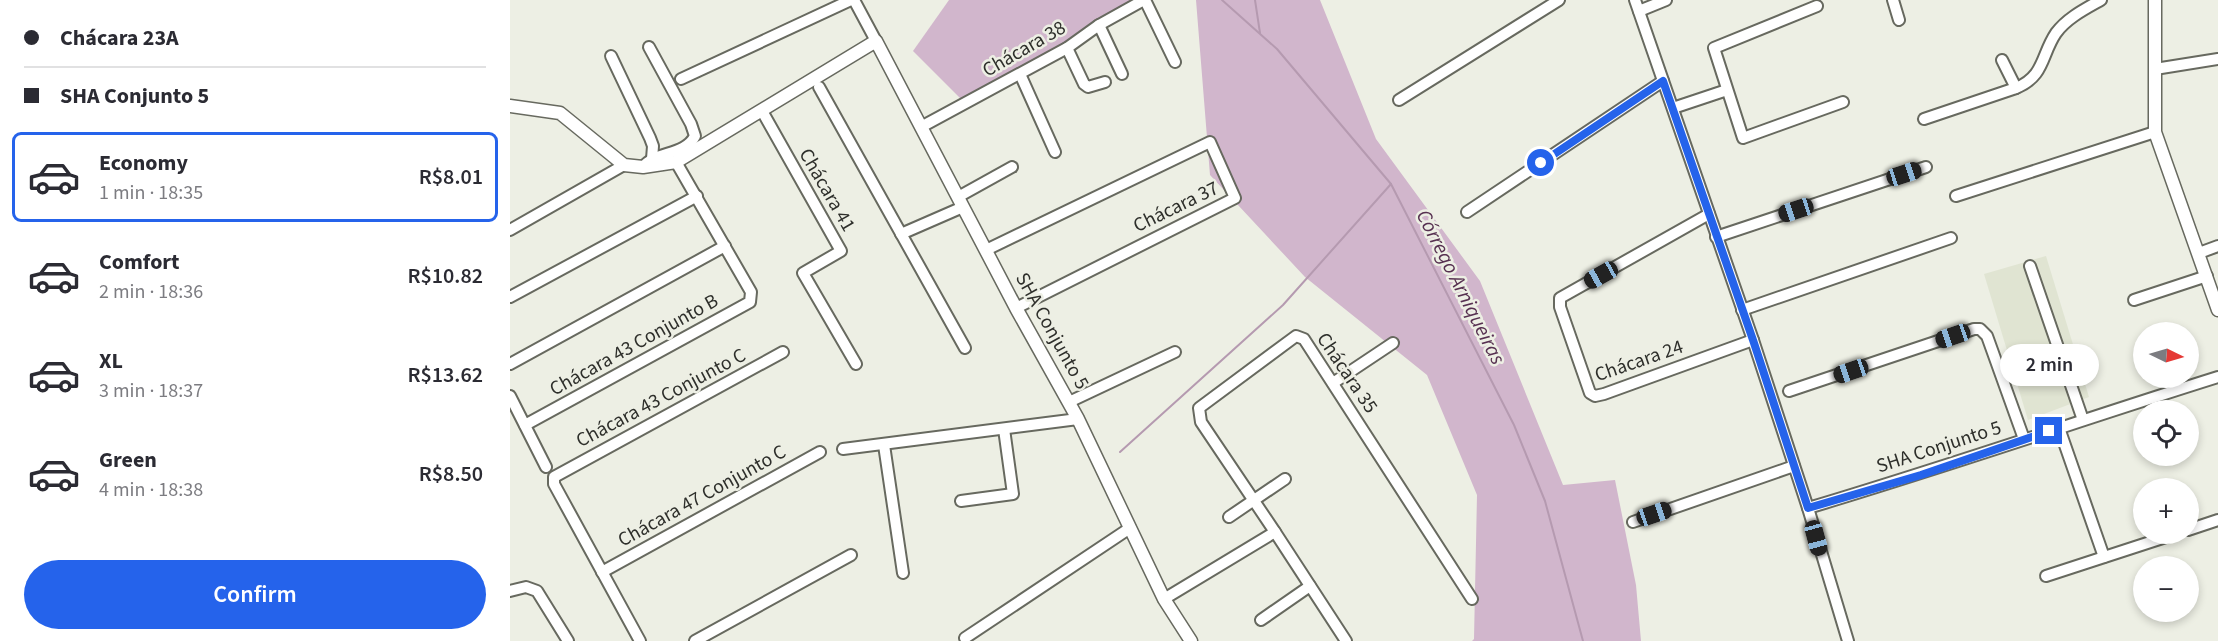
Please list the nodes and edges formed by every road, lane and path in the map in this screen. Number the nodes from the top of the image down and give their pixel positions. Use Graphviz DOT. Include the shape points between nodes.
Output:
graph roads {
  1 [pos="852,0"];
  2 [pos="1145,0"];
  3 [pos="1559,0"];
  4 [pos="1666,0"];
  5 [pos="1893,0"];
  6 [pos="2101,0"];
  7 [pos="2155,0"];
  8 [pos="1637,5"];
  9 [pos="1817,6"];
  10 [pos="1899,20"];
  11 [pos="1099,25"];
  12 [pos="876,41"];
  13 [pos="649,47"];
  14 [pos="1067,48"];
  15 [pos="611,56"];
  16 [pos="2218,59"];
  17 [pos="2002,60"];
  18 [pos="1175,62"];
  19 [pos="2155,69"];
  20 [pos="1020,74"];
  21 [pos="1122,74"];
  22 [pos="681,79"];
  23 [pos="1663,81"];
  24 [pos="1105,82"];
  25 [pos="819,87"];
  26 [pos="2016,88"];
  27 [pos="1727,90"];
  28 [pos="1399,100"];
  29 [pos="1843,102"];
  30 [pos="510,106"];
  31 [pos="1673,108"];
  32 [pos="762,111"];
  33 [pos="1924,119"];
  34 [pos="921,127"];
  35 [pos="2155,132"];
  36 [pos="1054,152"];
  37 [pos="676,162"];
  38 [pos="647,163"];
  39 [pos="624,165"];
  40 [pos="1012,167"];
  41 [pos="1926,167"];
  42 [pos="697,196"];
  43 [pos="1956,196"];
  44 [pos="961,202"];
  45 [pos="1467,212"];
  46 [pos="1709,214"];
  47 [pos="510,230"];
  48 [pos="901,234"];
  49 [pos="1716,237"];
  50 [pos="1951,238"];
  51 [pos="725,246"];
  52 [pos="2218,246"];
  53 [pos="986,250"];
  54 [pos="2199,253"];
  55 [pos="2030,266"];
  56 [pos="2206,276"];
  57 [pos="510,297"];
  58 [pos="2134,300"];
  59 [pos="1016,308"];
  60 [pos="1742,310"];
  61 [pos="2218,310"];
  62 [pos="1753,340"];
  63 [pos="1393,343"];
  64 [pos="964,348"];
  65 [pos="783,352"];
  66 [pos="1175,352"];
  67 [pos="510,364"];
  68 [pos="856,364"];
  69 [pos="2218,377"];
  70 [pos="1333,383"];
  71 [pos="1789,391"];
  72 [pos="510,396"];
  73 [pos="1069,402"];
  74 [pos="1078,419"];
  75 [pos="2083,420"];
  76 [pos="525,425"];
  77 [pos="2059,428"];
  78 [pos="1004,429"];
  79 [pos="2024,439"];
  80 [pos="884,445"];
  81 [pos="843,449"];
  82 [pos="820,452"];
  83 [pos="1794,466"];
  84 [pos="546,467"];
  85 [pos="1285,479"];
  86 [pos="1254,500"];
  87 [pos="961,501"];
  88 [pos="1808,508"];
  89 [pos="1230,518"];
  90 [pos="2218,520"];
  91 [pos="1633,522"];
  92 [pos="2199,526"];
  93 [pos="1130,528"];
  94 [pos="1275,532"];
  95 [pos="2144,544"];
  96 [pos="851,555"];
  97 [pos="2104,557"];
  98 [pos="602,572"];
  99 [pos="903,573"];
  100 [pos="2046,576"];
  101 [pos="1310,586"];
  102 [pos="510,591"];
  103 [pos="1164,599"];
  104 [pos="1472,599"];
  105 [pos="1261,620"];
  106 [pos="965,638"];
  107 [pos="568,641"];
  108 [pos="640,641"];
  109 [pos="695,641"];
  110 [pos="1191,641"];
  111 [pos="1346,641"];
  112 [pos="1848,641"];
  1 -- 12 [label="street, SHA Conjunto 5"];
  1 -- 22 [label="street"];
  2 -- 11 [label="street, Chácara 38"];
  2 -- 18 [label="street"];
  3 -- 28 [label="street"];
  4 -- 8 [label="street"];
  5 -- 10 [label="street"];
  6 -- 26 [label="street" via="2064,25 2041,68"];
  7 -- 19 [label="street"];
  8 -- 23 [label="street"];
  9 -- 27 [label="street" via="1714,48"];
  11 -- 14 [label="street, Chácara 38"];
  11 -- 21 [label="street"];
  12 -- 32 [label="street"];
  12 -- 34 [label="street, SHA Conjunto 5"];
  13 -- 38 [label="street" via="695,136 683,148"];
  14 -- 20 [label="street, Chácara 38"];
  14 -- 24 [label="street" via="1084,84 1088,87"];
  15 -- 38 [label="street" via="653,146"];
  16 -- 19 [label="street"];
  17 -- 26 [label="street"];
  19 -- 35 [label="street"];
  20 -- 34 [label="street, Chácara 38"];
  20 -- 36 [label="street"];
  23 -- 31 [label="street"];
  23 -- 45 [label="street"];
  25 -- 48 [label="street"];
  26 -- 33 [label="street"];
  27 -- 29 [label="street" via="1743,138"];
  27 -- 31 [label="street"];
  30 -- 39 [label="street" via="560,113"];
  31 -- 46 [label="street"];
  32 -- 37 [label="street"];
  32 -- 68 [label="street, Chácara 41" via="842,251 803,273"];
  34 -- 44 [label="street, SHA Conjunto 5"];
  35 -- 43 [label="street"];
  35 -- 54 [label="street"];
  37 -- 38 [label="street"];
  37 -- 42 [label="street"];
  38 -- 39 [label="street"];
  39 -- 47 [label="street"];
  40 -- 44 [label="street"];
  41 -- 49 [label="street"];
  42 -- 51 [label="street"];
  42 -- 57 [label="street"];
  44 -- 48 [label="street"];
  44 -- 53 [label="street, SHA Conjunto 5"];
  46 -- 49 [label="street"];
  46 -- 62 [label="street, Chácara 24" via="1560,298 1590,393 1604,394"];
  48 -- 64 [label="street"];
  49 -- 60 [label="street"];
  50 -- 60 [label="street"];
  51 -- 67 [label="street"];
  51 -- 76 [label="street, Chácara 43 Conjunto B" via="751,292 750,302"];
  52 -- 54 [label="street"];
  53 -- 59 [label="street, SHA Conjunto 5"];
  53 -- 59 [label="street, Chácara 37" via="1210,142 1235,198"];
  54 -- 56 [label="street"];
  55 -- 75 [label="street"];
  56 -- 58 [label="street"];
  56 -- 61 [label="street"];
  59 -- 73 [label="street, SHA Conjunto 5"];
  60 -- 62 [label="street"];
  62 -- 83 [label="street"];
  63 -- 70 [label="street"];
  65 -- 98 [label="street, Chácara 43 Conjunto C" via="556,475 554,484"];
  66 -- 73 [label="street"];
  69 -- 75 [label="street, SHA Conjunto 5"];
  70 -- 86 [label="street, Chácara 35" via="1305,339 1296,336 1200,408 1201,422"];
  70 -- 104 [label="street, Chácara 35"];
  71 -- 79 [label="street" via="1980,329 1987,336"];
  72 -- 76 [label="street"];
  73 -- 74 [label="street, SHA Conjunto 5"];
  74 -- 78 [label="street"];
  74 -- 93 [label="street, SHA Conjunto 5"];
  75 -- 77 [label="street, SHA Conjunto 5"];
  76 -- 84 [label="street"];
  77 -- 79 [label="street, SHA Conjunto 5"];
  77 -- 97 [label="street"];
  78 -- 80 [label="street"];
  78 -- 87 [label="street" via="1013,494"];
  79 -- 88 [label="street, SHA Conjunto 5"];
  80 -- 81 [label="street"];
  80 -- 99 [label="street"];
  82 -- 98 [label="street, Chácara 47 Conjunto C"];
  83 -- 88 [label="street"];
  83 -- 91 [label="street"];
  85 -- 86 [label="street"];
  86 -- 89 [label="street"];
  86 -- 94 [label="street, Chácara 35"];
  88 -- 112 [label="street"];
  90 -- 92 [label="street"];
  93 -- 103 [label="street, SHA Conjunto 5"];
  93 -- 106 [label="street"];
  94 -- 101 [label="street, Chácara 35"];
  94 -- 103 [label="street"];
  95 -- 97 [label="street"];
  96 -- 109 [label="street"];
  97 -- 100 [label="street"];
  98 -- 108 [label="street"];
  101 -- 105 [label="street"];
  101 -- 111 [label="street, Chácara 35"];
  102 -- 107 [label="street" via="526,587 537,591"];
  103 -- 110 [label="street, SHA Conjunto 5"];
}
